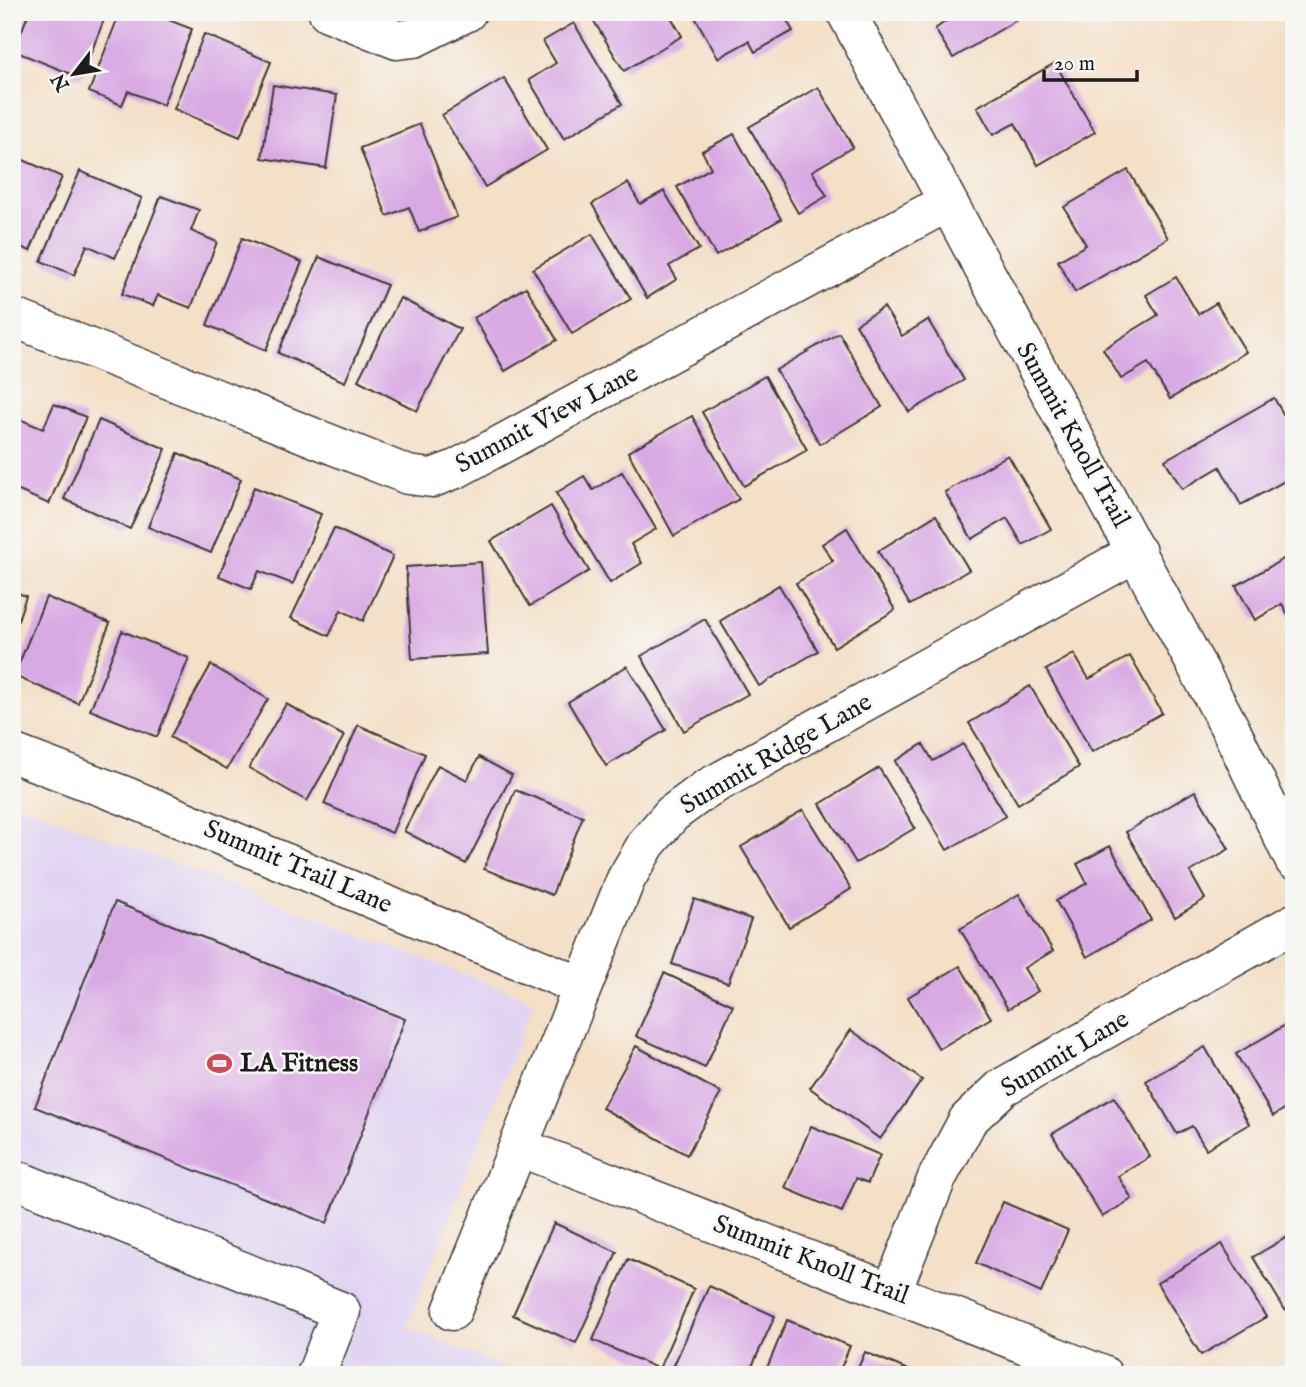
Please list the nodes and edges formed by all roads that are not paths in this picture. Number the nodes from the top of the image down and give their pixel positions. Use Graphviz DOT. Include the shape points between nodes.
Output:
graph roads {
  1 [pos="328,12"];
  2 [pos="467,12"];
  3 [pos="846,12"];
  4 [pos="946,203"];
  5 [pos="12,317"];
  6 [pos="1137,552"];
  7 [pos="12,753"];
  8 [pos="1294,860"];
  9 [pos="1294,923"];
  10 [pos="582,986"];
  11 [pos="519,1147"];
  12 [pos="16,1188"];
  13 [pos="892,1291"];
  14 [pos="452,1311"];
  15 [pos="316,1375"];
  16 [pos="1103,1375"];
  1 -- 2 [label="street" via="397,40 414,37"];
  3 -- 4 [label="street, Summit Knoll Trail"];
  4 -- 5 [label="street, Summit View Lane" via="456,470 432,478 408,475"];
  4 -- 6 [label="street, Summit Knoll Trail"];
  6 -- 8 [label="street, Summit Knoll Trail"];
  6 -- 10 [label="street, Summit Ridge Lane" via="740,769 672,814 626,879"];
  7 -- 10 [label="street, Summit Trail Lane"];
  9 -- 13 [label="street, Summit Lane" via="1003,1087 968,1120 937,1178"];
  10 -- 11 [label="street, Summit Ridge Lane"];
  11 -- 13 [label="street, Summit Knoll Trail"];
  11 -- 14 [label="street, Summit Ridge Lane"];
  12 -- 15 [label="street" via="341,1311"];
  13 -- 16 [label="street, Summit Knoll Trail"];
}
